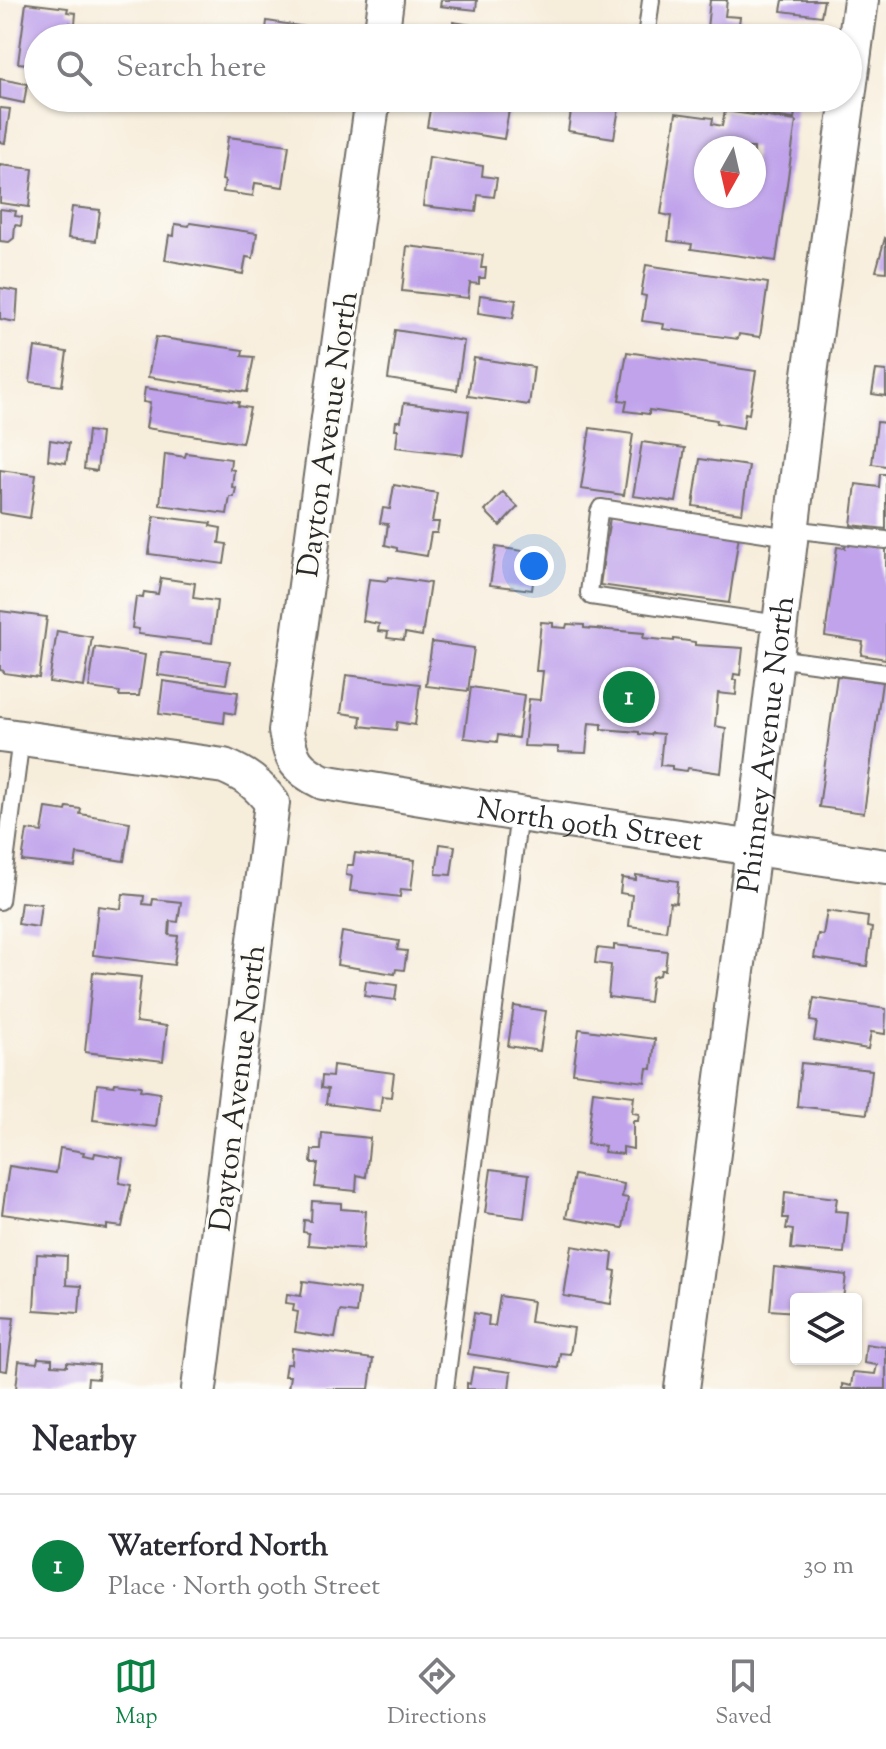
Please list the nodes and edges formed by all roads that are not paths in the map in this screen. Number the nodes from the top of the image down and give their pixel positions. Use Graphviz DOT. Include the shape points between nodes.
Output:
graph roads {
  1 [pos="386,0"];
  2 [pos="651,0"];
  3 [pos="861,0"];
  4 [pos="383,24"];
  5 [pos="648,24"];
  6 [pos="858,24"];
  7 [pos="371,112"];
  8 [pos="846,112"];
  9 [pos="790,533"];
  10 [pos="886,540"];
  11 [pos="779,624"];
  12 [pos="776,658"];
  13 [pos="886,673"];
  14 [pos="11,737"];
  15 [pos="298,767"];
  16 [pos="519,814"];
  17 [pos="753,849"];
  18 [pos="886,867"];
  19 [pos="0,901"];
  20 [pos="199,1389"];
  21 [pos="445,1389"];
  22 [pos="682,1389"];
  1 -- 4 [label="street"];
  2 -- 5 [label="lane"];
  3 -- 6 [label="street, Phinney Avenue North"];
  7 -- 15 [label="street, Dayton Avenue North" via="286,731"];
  8 -- 9 [label="street, Phinney Avenue North"];
  9 -- 10 [label="lane"];
  9 -- 11 [label="street, Phinney Avenue North"];
  9 -- 11 [label="lane" via="601,508 589,593"];
  11 -- 12 [label="street, Phinney Avenue North"];
  12 -- 13 [label="lane"];
  12 -- 17 [label="street, Phinney Avenue North"];
  14 -- 19 [label="lane"];
  14 -- 20 [label="street, Dayton Avenue North" via="224,766 246,775 272,803"];
  15 -- 16 [label="street, North 90th Street" via="323,782"];
  16 -- 17 [label="street, North 90th Street"];
  16 -- 21 [label="lane"];
  17 -- 18 [label="street, North 90th Street"];
  17 -- 22 [label="street, Phinney Avenue North"];
}
